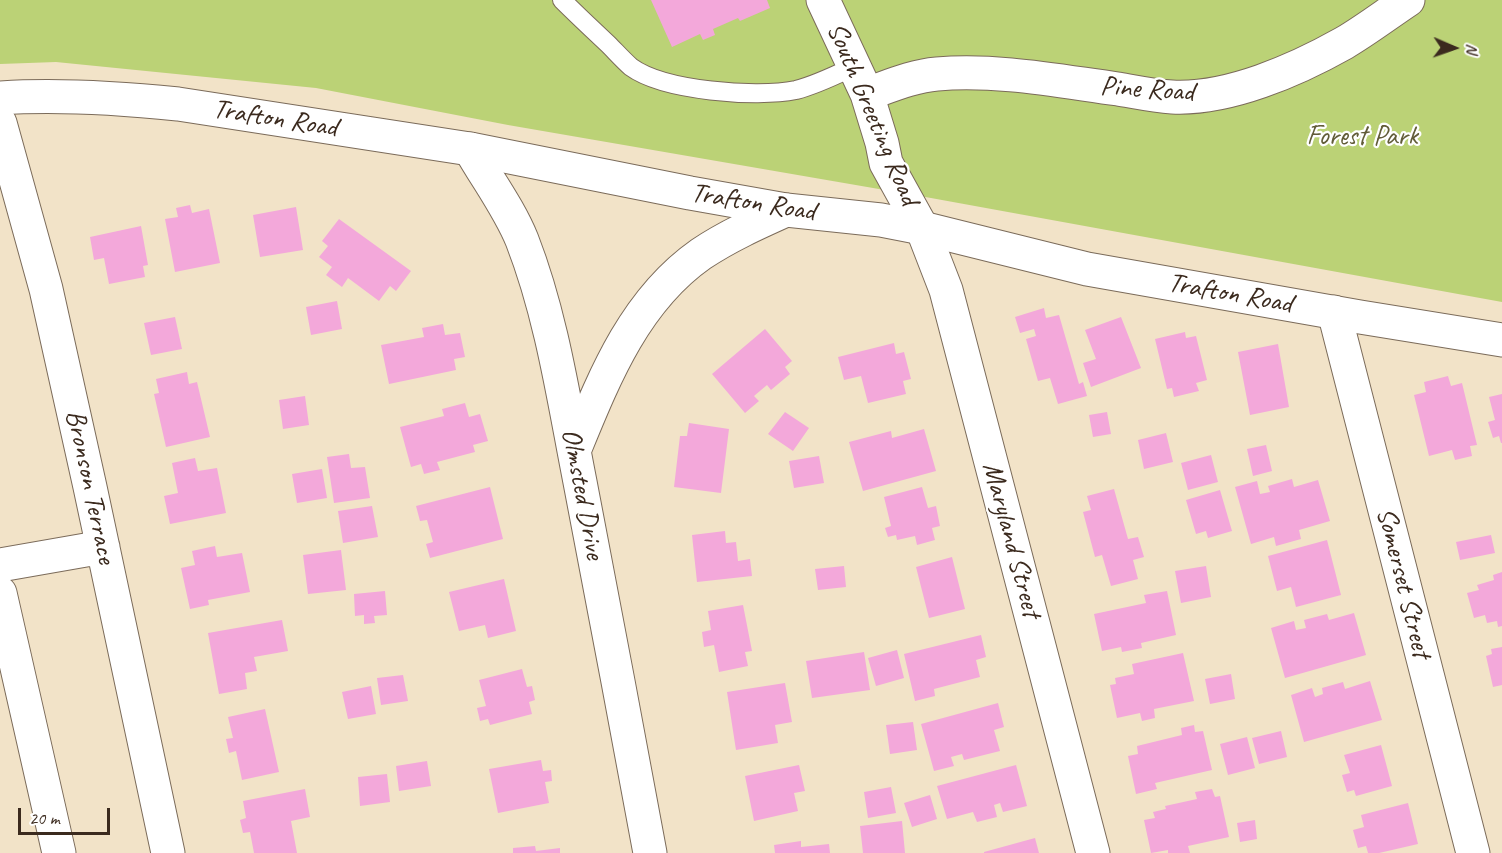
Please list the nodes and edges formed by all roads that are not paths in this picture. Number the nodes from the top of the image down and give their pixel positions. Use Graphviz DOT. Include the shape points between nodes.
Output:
graph roads {
  1 [pos="823,0"];
  2 [pos="1408,0"];
  3 [pos="565,1"];
  4 [pos="861,80"];
  5 [pos="0,98"];
  6 [pos="0,123"];
  7 [pos="470,149"];
  8 [pos="786,210"];
  9 [pos="922,228"];
  10 [pos="1334,312"];
  11 [pos="1502,340"];
  12 [pos="574,451"];
  13 [pos="103,547"];
  14 [pos="0,565"];
  15 [pos="0,593"];
  16 [pos="59,853"];
  17 [pos="168,853"];
  18 [pos="650,853"];
  19 [pos="1093,853"];
  20 [pos="1473,853"];
  1 -- 4 [label="street, South Greeting Road"];
  2 -- 4 [label="street, Pine Road" via="1345,43 1304,64 1244,87 1207,94 1173,97 984,73"];
  3 -- 4 [label="lane" via="632,67 658,80 757,94"];
  4 -- 9 [label="street, South Greeting Road" via="886,163"];
  5 -- 7 [label="street, Trafton Road" via="139,100"];
  6 -- 13 [label="street, Bronson Terrace" via="46,289"];
  7 -- 8 [label="street, Trafton Road"];
  7 -- 12 [label="street, Olmsted Drive" via="506,207 534,274 555,350"];
  8 -- 9 [label="street, Trafton Road"];
  8 -- 12 [label="street" via="720,242 663,287 615,358"];
  9 -- 10 [label="street, Trafton Road" via="1087,269"];
  9 -- 19 [label="street, Maryland Street" via="946,290"];
  10 -- 11 [label="street, Trafton Road"];
  10 -- 20 [label="street, Somerset Street"];
  12 -- 18 [label="street, Olmsted Drive"];
  13 -- 14 [label="street"];
  13 -- 17 [label="street, Bronson Terrace"];
  15 -- 16 [label="street"];
}
